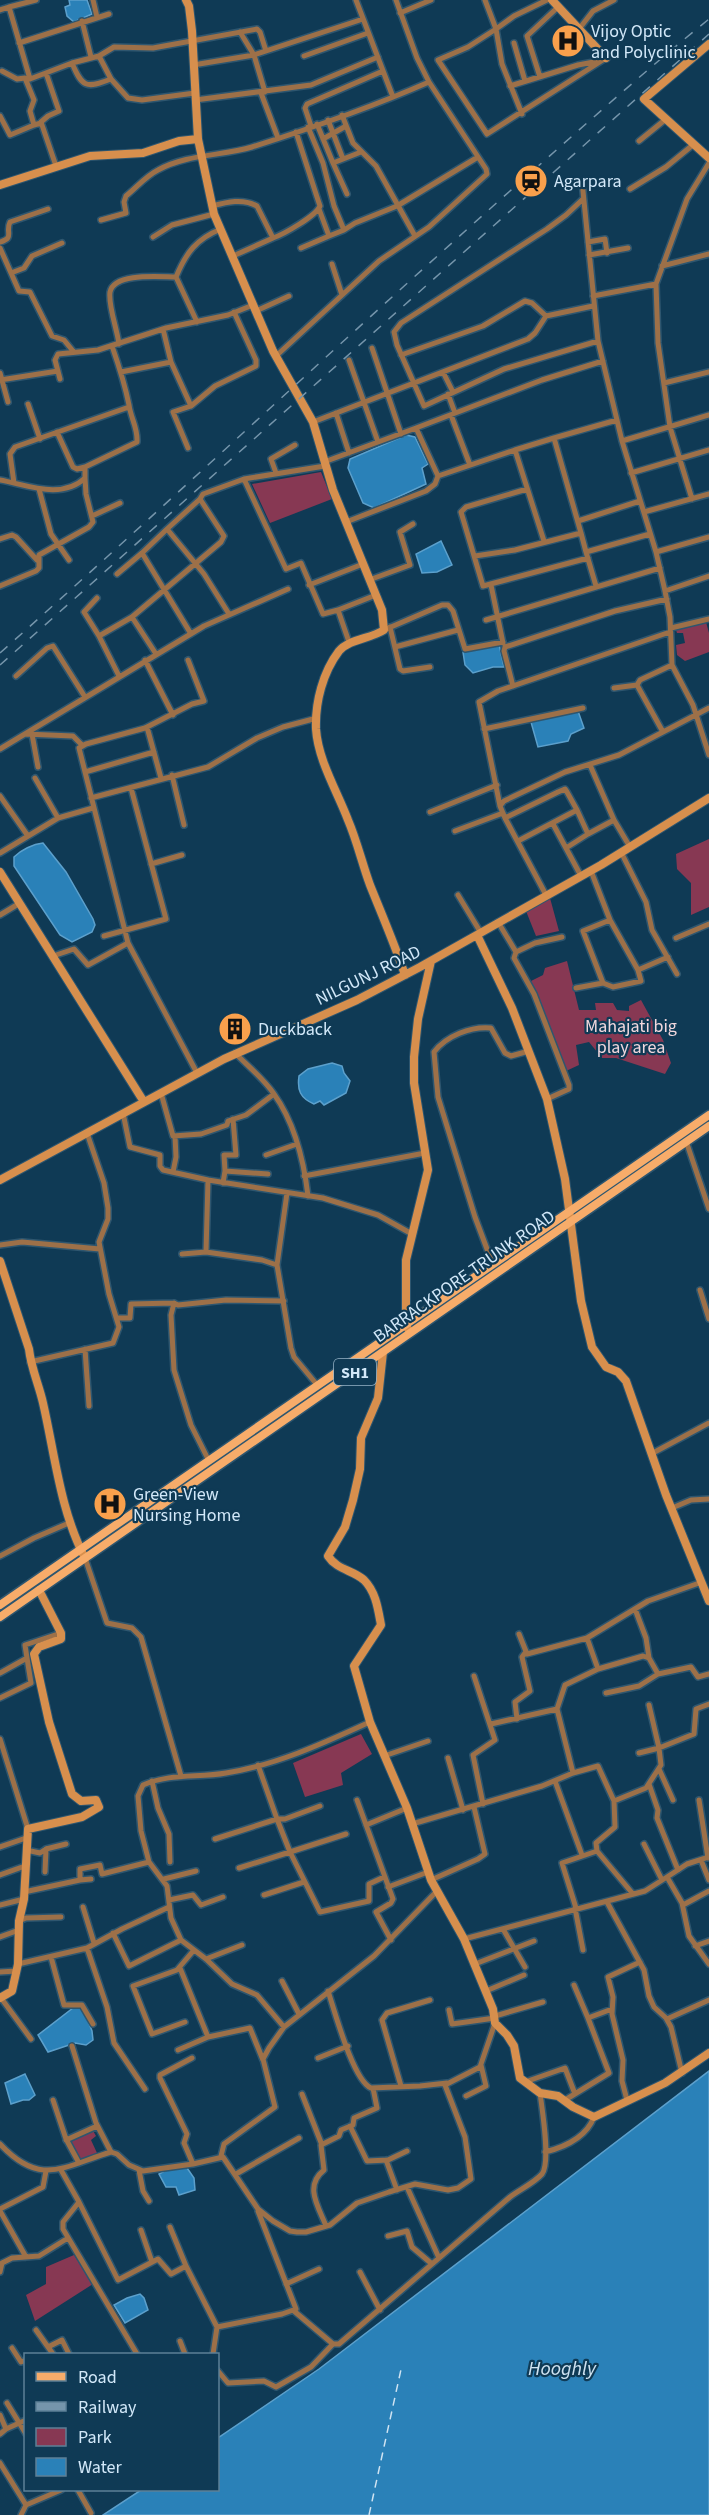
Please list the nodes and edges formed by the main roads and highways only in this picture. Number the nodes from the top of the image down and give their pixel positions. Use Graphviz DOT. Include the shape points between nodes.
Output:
graph roads {
  1 [pos="709,1115"];
  2 [pos="709,1126"];
  3 [pos="408,1329"];
  4 [pos="83,1554"];
  5 [pos="0,1605"];
  6 [pos="0,1617"];
  1 -- 3 [label="main road, BARRACKPORE TRUNK ROAD / SH1" via="568,1211"];
  2 -- 3 [label="main road, BARRACKPORE TRUNK ROAD / SH1"];
  3 -- 4 [label="main road, BARRACKPORE TRUNK ROAD / SH1" via="208,1461"];
  3 -- 4 [label="main road, BARRACKPORE TRUNK ROAD / SH1" via="383,1352"];
  4 -- 5 [label="main road, BARRACKPORE TRUNK ROAD / SH1"];
  4 -- 6 [label="main road, BARRACKPORE TRUNK ROAD / SH1"];
}
